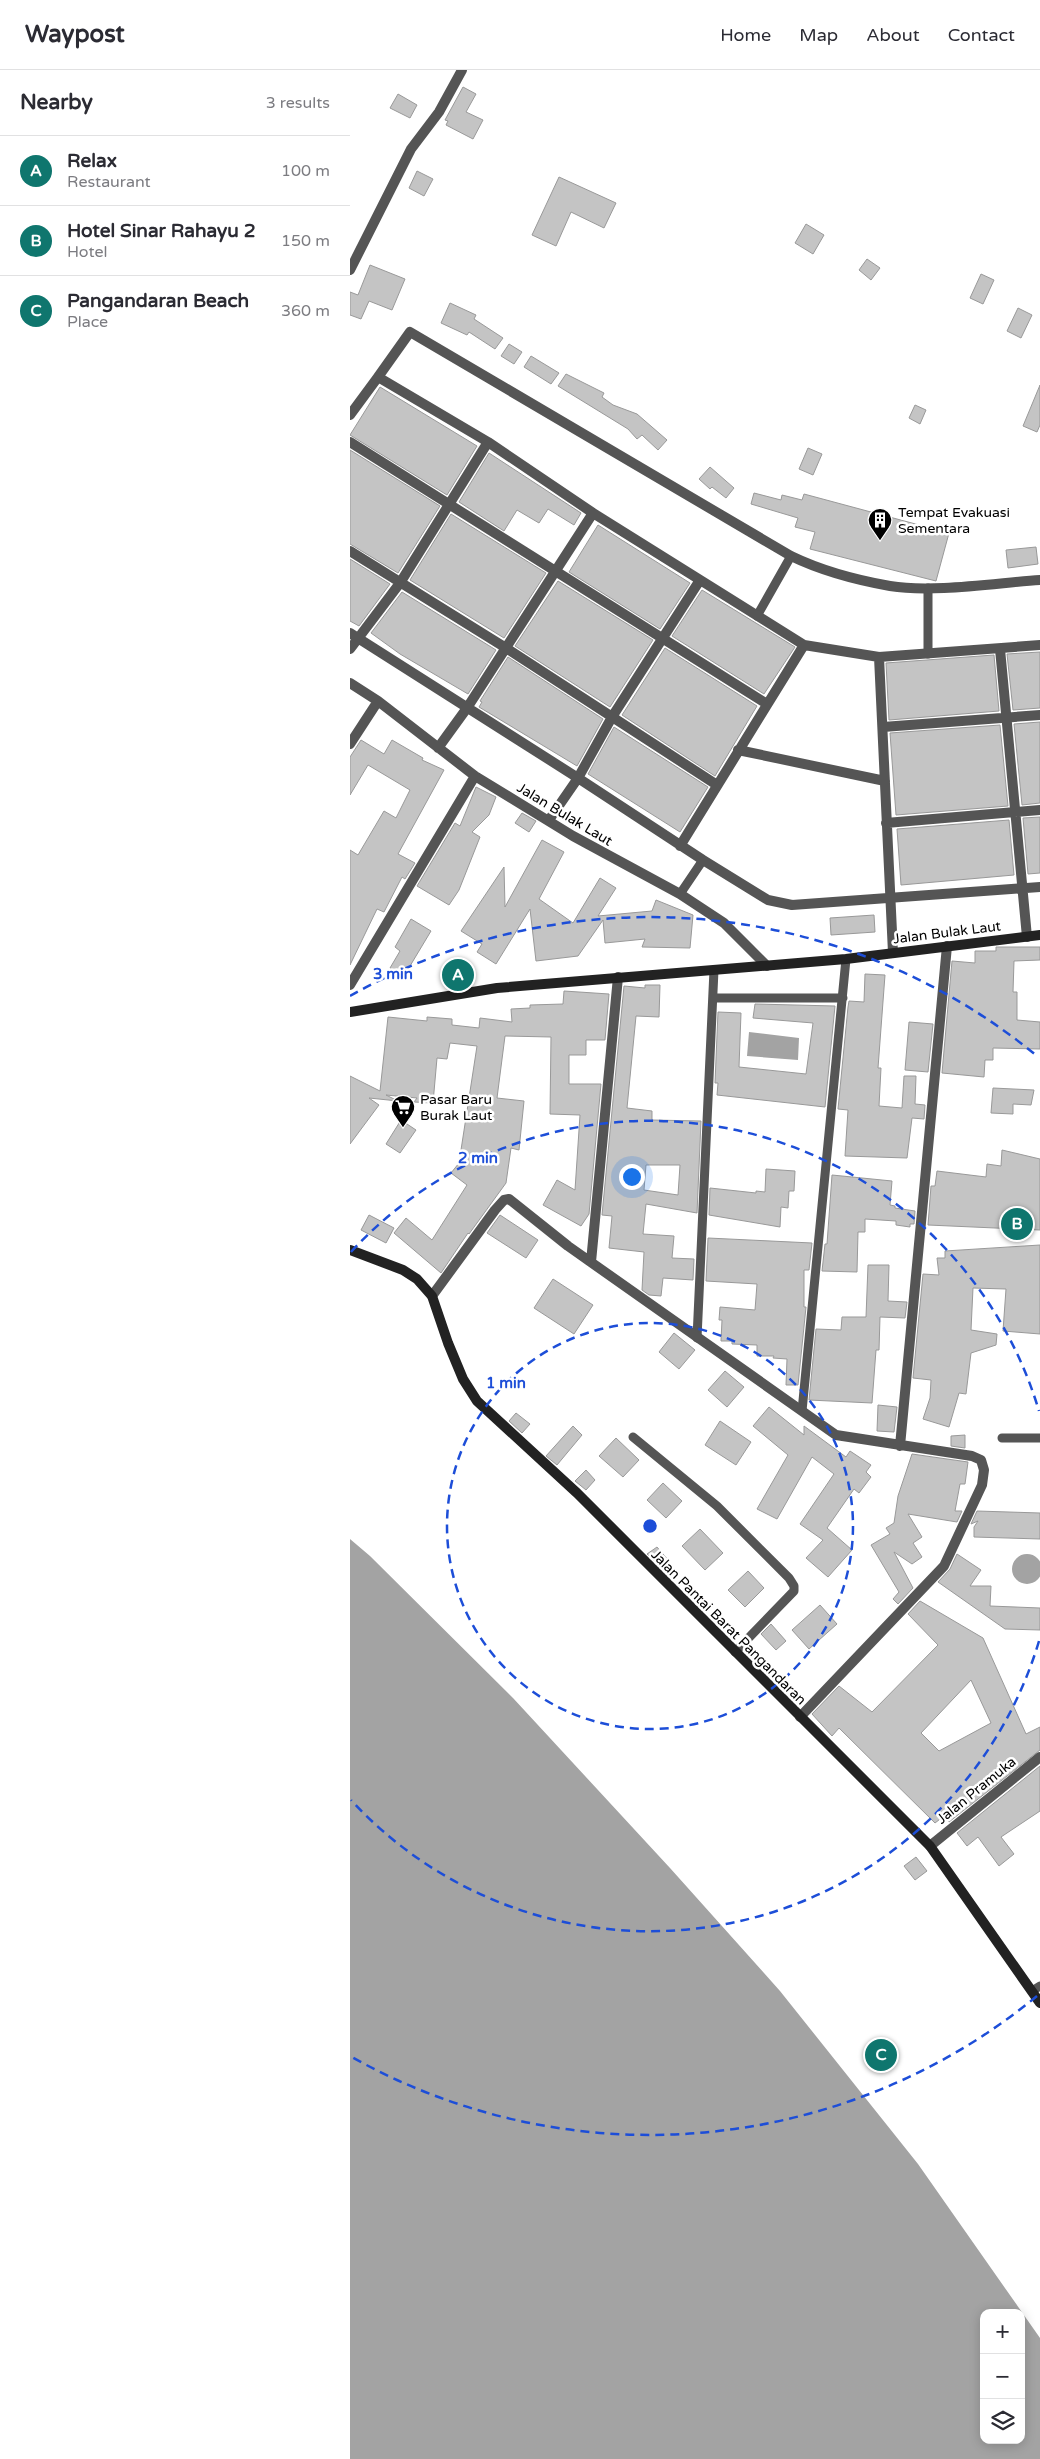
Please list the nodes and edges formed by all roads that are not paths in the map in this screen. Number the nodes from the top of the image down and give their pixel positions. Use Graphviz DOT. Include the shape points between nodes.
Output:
graph roads {
  1 [pos="462,70"];
  2 [pos="350,270"];
  3 [pos="378,377"];
  4 [pos="350,415"];
  5 [pos="350,442"];
  6 [pos="488,442"];
  7 [pos="447,505"];
  8 [pos="593,513"];
  9 [pos="350,551"];
  10 [pos="791,556"];
  11 [pos="556,570"];
  12 [pos="700,580"];
  13 [pos="1040,580"];
  14 [pos="400,583"];
  15 [pos="928,588"];
  16 [pos="757,616"];
  17 [pos="354,636"];
  18 [pos="663,639"];
  19 [pos="804,645"];
  20 [pos="1040,645"];
  21 [pos="506,648"];
  22 [pos="1000,649"];
  23 [pos="350,650"];
  24 [pos="928,654"];
  25 [pos="879,657"];
  26 [pos="350,683"];
  27 [pos="378,701"];
  28 [pos="767,704"];
  29 [pos="467,708"];
  30 [pos="1040,715"];
  31 [pos="612,717"];
  32 [pos="1007,717"];
  33 [pos="883,727"];
  34 [pos="350,744"];
  35 [pos="438,748"];
  36 [pos="738,750"];
  37 [pos="475,776"];
  38 [pos="578,778"];
  39 [pos="885,781"];
  40 [pos="717,785"];
  41 [pos="1040,810"];
  42 [pos="1016,811"];
  43 [pos="549,820"];
  44 [pos="886,823"];
  45 [pos="680,846"];
  46 [pos="703,860"];
  47 [pos="1040,887"];
  48 [pos="1023,888"];
  49 [pos="680,894"];
  50 [pos="889,900"];
  51 [pos="1040,936"];
  52 [pos="1027,937"];
  53 [pos="947,946"];
  54 [pos="892,953"];
  55 [pos="846,959"];
  56 [pos="767,966"];
  57 [pos="714,970"];
  58 [pos="618,977"];
  59 [pos="350,985"];
  60 [pos="713,998"];
  61 [pos="843,998"];
  62 [pos="350,1012"];
  63 [pos="350,1250"];
  64 [pos="591,1262"];
  65 [pos="432,1296"];
  66 [pos="697,1338"];
  67 [pos="802,1411"];
  68 [pos="633,1437"];
  69 [pos="1002,1438"];
  70 [pos="1040,1438"];
  71 [pos="900,1446"];
  72 [pos="735,1652"];
  73 [pos="800,1717"];
  74 [pos="1040,1756"];
  75 [pos="930,1846"];
  76 [pos="1036,1988"];
  77 [pos="1040,2002"];
  1 -- 2 [label="street" via="442,108 411,150"];
  3 -- 4 [label="street"];
  3 -- 6 [label="street"];
  3 -- 10 [label="street" via="410,332"];
  5 -- 7 [label="street"];
  6 -- 7 [label="street"];
  6 -- 8 [label="street"];
  7 -- 11 [label="street"];
  7 -- 14 [label="street"];
  8 -- 11 [label="street"];
  8 -- 12 [label="street"];
  9 -- 14 [label="street"];
  10 -- 15 [label="street" via="818,569 891,586"];
  10 -- 16 [label="lane"];
  11 -- 18 [label="street"];
  11 -- 21 [label="street"];
  12 -- 16 [label="street"];
  12 -- 18 [label="street"];
  13 -- 15 [label="street"];
  14 -- 17 [label="street"];
  14 -- 21 [label="street"];
  15 -- 24 [label="lane"];
  16 -- 19 [label="street"];
  17 -- 23 [label="street"];
  17 -- 29 [label="street"];
  18 -- 28 [label="street"];
  18 -- 31 [label="street"];
  19 -- 25 [label="street"];
  19 -- 28 [label="street"];
  20 -- 22 [label="street"];
  21 -- 29 [label="street"];
  21 -- 31 [label="street"];
  22 -- 24 [label="street"];
  22 -- 32 [label="street"];
  24 -- 25 [label="street"];
  25 -- 33 [label="street"];
  26 -- 27 [label="street, Jalan Bulak Laut"];
  27 -- 34 [label="street"];
  27 -- 35 [label="street, Jalan Bulak Laut"];
  28 -- 36 [label="street"];
  29 -- 35 [label="street"];
  29 -- 38 [label="street"];
  30 -- 32 [label="street"];
  31 -- 38 [label="street"];
  31 -- 40 [label="street"];
  32 -- 33 [label="street"];
  32 -- 42 [label="street"];
  33 -- 39 [label="street"];
  35 -- 37 [label="street, Jalan Bulak Laut"];
  36 -- 39 [label="street"];
  36 -- 40 [label="street"];
  37 -- 43 [label="street, Jalan Bulak Laut"];
  37 -- 59 [label="street"];
  38 -- 43 [label="street"];
  38 -- 45 [label="street"];
  39 -- 44 [label="street"];
  40 -- 45 [label="street"];
  41 -- 42 [label="street"];
  42 -- 44 [label="street"];
  42 -- 48 [label="street"];
  43 -- 49 [label="street, Jalan Bulak Laut"];
  44 -- 50 [label="street"];
  45 -- 46 [label="street"];
  46 -- 49 [label="lane"];
  46 -- 50 [label="street" via="768,900 792,905"];
  47 -- 48 [label="street"];
  48 -- 50 [label="street"];
  48 -- 52 [label="street"];
  49 -- 56 [label="street, Jalan Bulak Laut" via="724,923"];
  50 -- 54 [label="street"];
  51 -- 52 [label="street, Jalan Bulak Laut"];
  52 -- 53 [label="street, Jalan Bulak Laut"];
  53 -- 54 [label="street, Jalan Bulak Laut"];
  53 -- 71 [label="street"];
  54 -- 55 [label="street, Jalan Bulak Laut"];
  55 -- 56 [label="street, Jalan Bulak Laut"];
  55 -- 61 [label="lane"];
  56 -- 57 [label="street, Jalan Bulak Laut"];
  57 -- 58 [label="street, Jalan Bulak Laut"];
  57 -- 60 [label="lane"];
  58 -- 62 [label="street, Jalan Bulak Laut" via="497,988"];
  58 -- 64 [label="street"];
  60 -- 61 [label="lane"];
  60 -- 66 [label="lane"];
  61 -- 67 [label="lane"];
  63 -- 65 [label="street, Jalan Pantai Barat Pangandaran" via="403,1270 418,1280"];
  64 -- 65 [label="street" via="506,1199"];
  64 -- 66 [label="street"];
  65 -- 72 [label="street, Jalan Pantai Barat Pangandaran" via="456,1361 476,1401 576,1493"];
  66 -- 67 [label="street"];
  67 -- 71 [label="street" via="836,1435"];
  68 -- 72 [label="lane" via="717,1506 794,1586 794,1592 780,1608"];
  69 -- 70 [label="lane"];
  71 -- 73 [label="street" via="972,1456 980,1460 984,1470 982,1485 944,1566"];
  72 -- 73 [label="street, Jalan Pantai Barat Pangandaran"];
  73 -- 75 [label="street, Jalan Pantai Barat Pangandaran"];
  74 -- 75 [label="street, Jalan Pramuka"];
  75 -- 76 [label="street, Jalan Pantai Barat Pangandaran"];
  76 -- 77 [label="street, Jalan Pantai Barat Pangandaran"];
}
